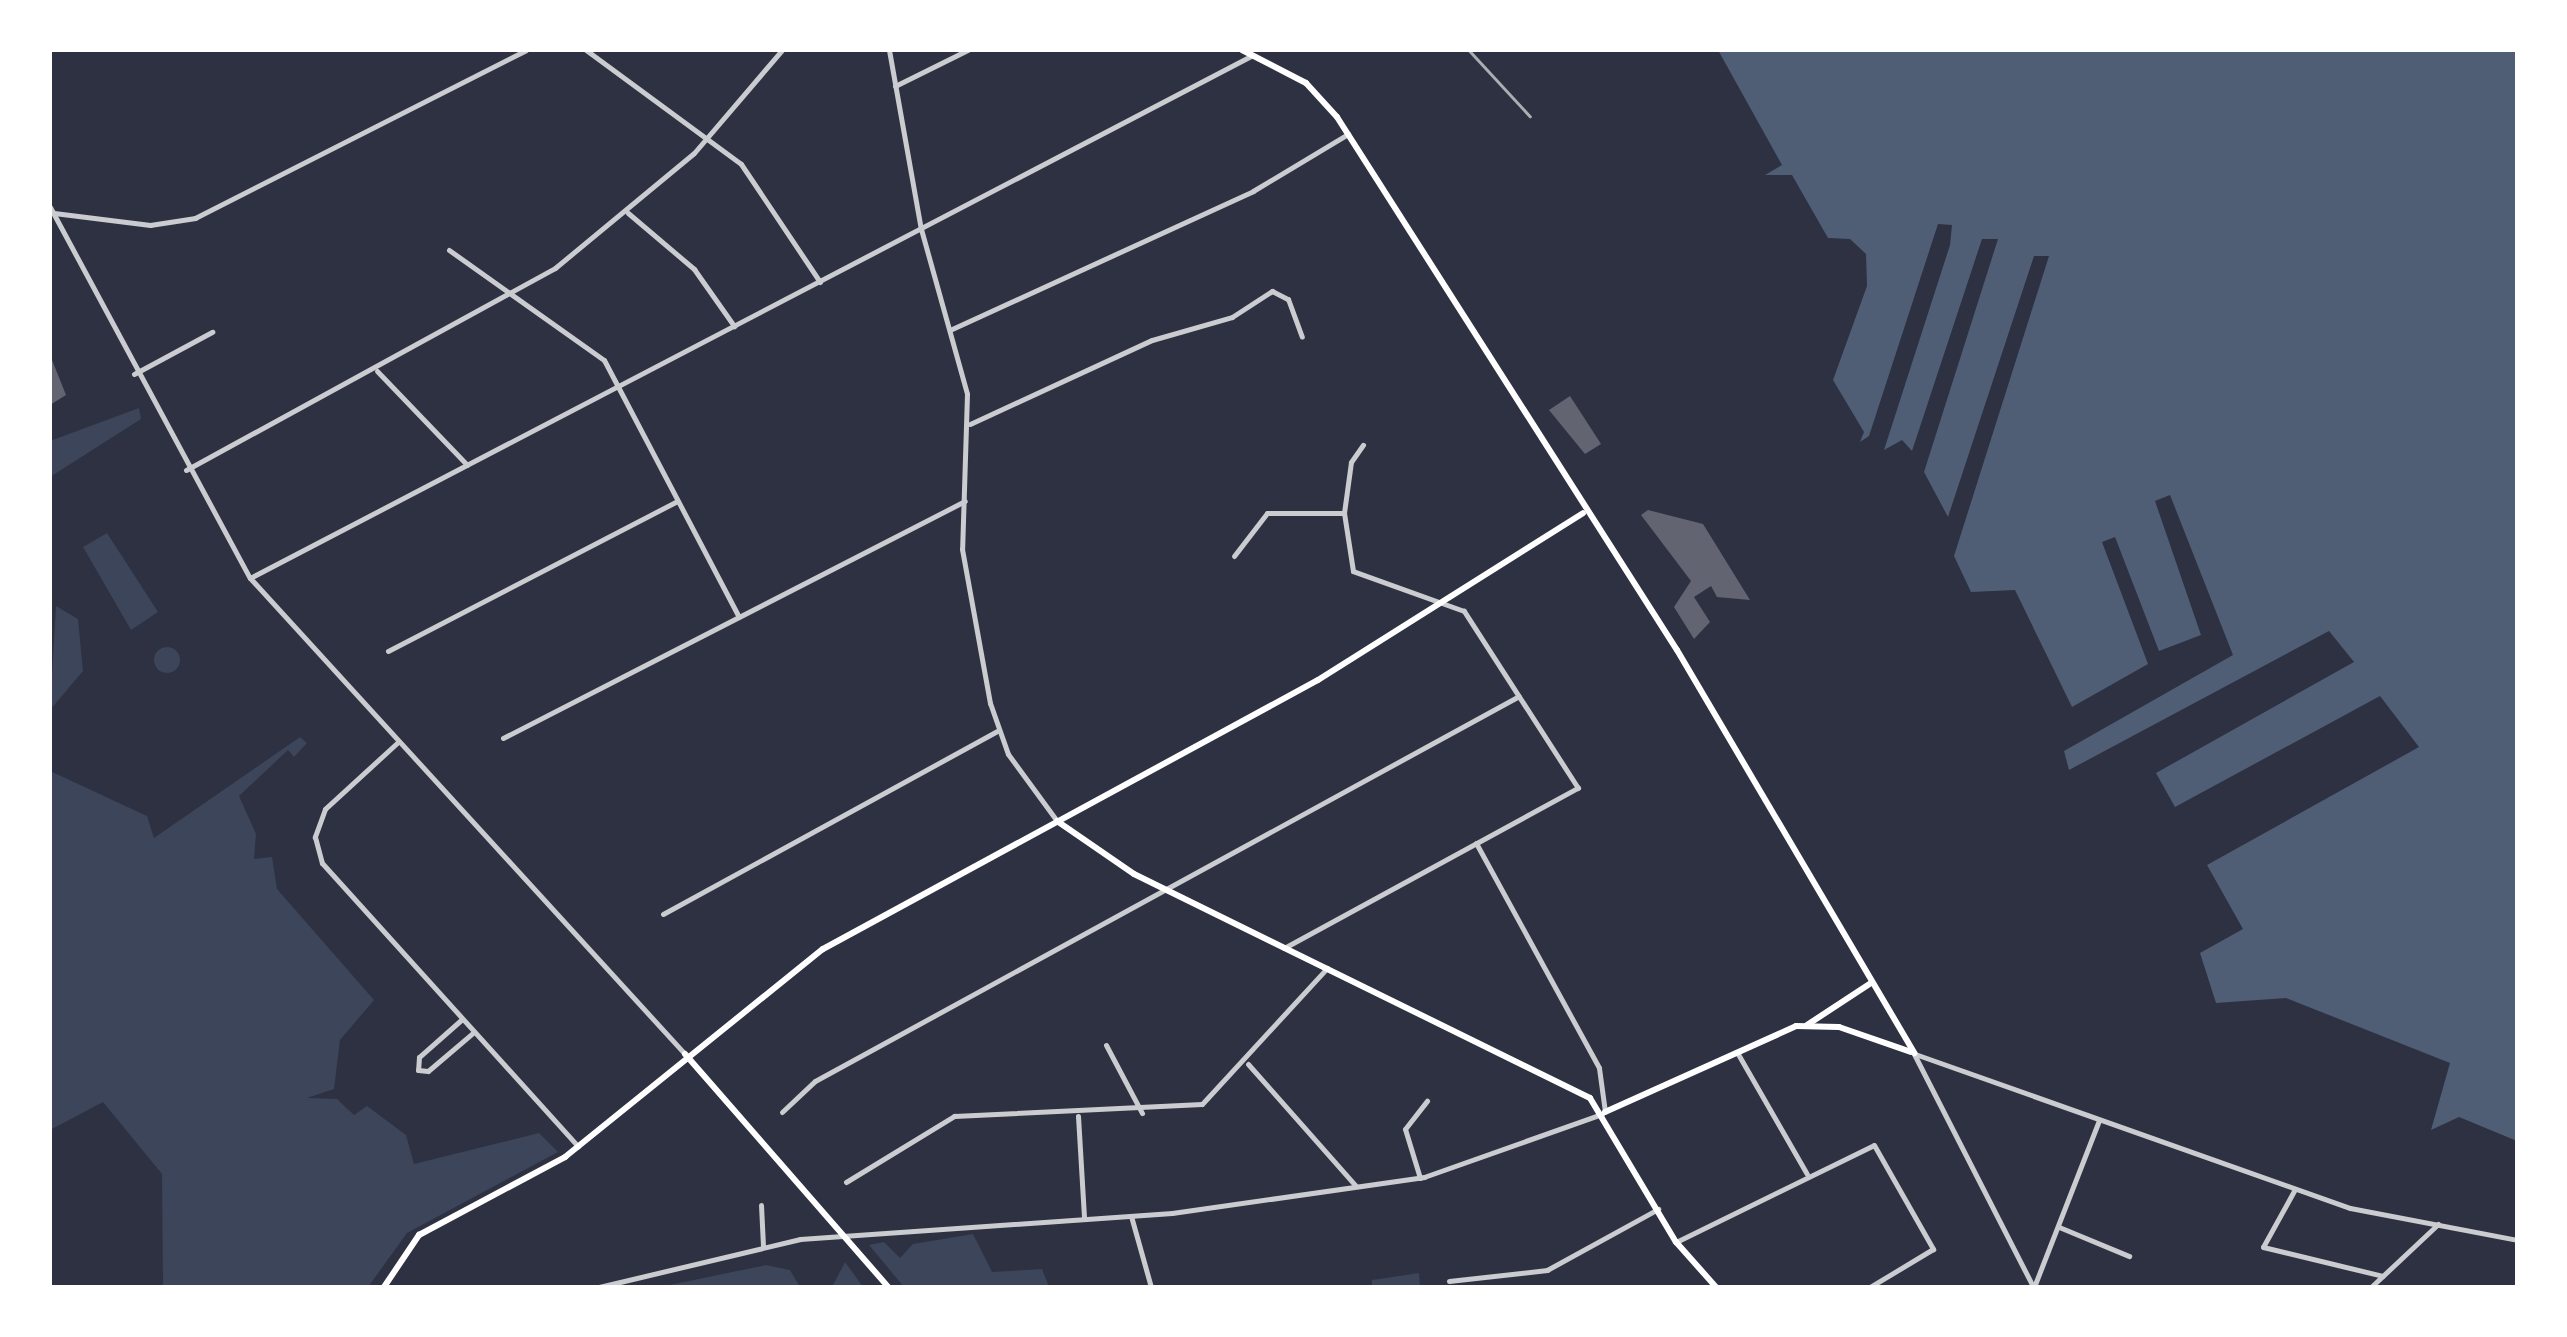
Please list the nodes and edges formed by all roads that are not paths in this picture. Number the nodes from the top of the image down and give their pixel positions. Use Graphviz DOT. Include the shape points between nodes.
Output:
graph roads {
  1 [pos="526,50"];
  2 [pos="586,50"];
  3 [pos="782,50"];
  4 [pos="889,50"];
  5 [pos="968,50"];
  6 [pos="1242,50"];
  7 [pos="1254,54"];
  8 [pos="895,86"];
  9 [pos="1348,134"];
  10 [pos="709,137"];
  11 [pos="52,210"];
  12 [pos="627,212"];
  13 [pos="921,228"];
  14 [pos="449,250"];
  15 [pos="820,282"];
  16 [pos="515,294"];
  17 [pos="734,326"];
  18 [pos="952,329"];
  19 [pos="212,332"];
  20 [pos="1302,337"];
  21 [pos="377,370"];
  22 [pos="134,374"];
  23 [pos="620,387"];
  24 [pos="970,424"];
  25 [pos="1363,445"];
  26 [pos="467,465"];
  27 [pos="186,470"];
  28 [pos="964,501"];
  29 [pos="677,502"];
  30 [pos="1583,513"];
  31 [pos="1344,514"];
  32 [pos="1234,556"];
  33 [pos="250,578"];
  34 [pos="1443,604"];
  35 [pos="739,618"];
  36 [pos="388,652"];
  37 [pos="1519,696"];
  38 [pos="996,732"];
  39 [pos="502,738"];
  40 [pos="398,742"];
  41 [pos="1057,821"];
  42 [pos="1476,842"];
  43 [pos="1164,888"];
  44 [pos="663,914"];
  45 [pos="1284,948"];
  46 [pos="1327,968"];
  47 [pos="1871,984"];
  48 [pos="462,1019"];
  49 [pos="1807,1024"];
  50 [pos="474,1032"];
  51 [pos="1106,1044"];
  52 [pos="1914,1053"];
  53 [pos="685,1054"];
  54 [pos="1738,1054"];
  55 [pos="1248,1064"];
  56 [pos="1427,1101"];
  57 [pos="782,1112"];
  58 [pos="1605,1112"];
  59 [pos="1142,1113"];
  60 [pos="1078,1116"];
  61 [pos="2100,1120"];
  62 [pos="578,1146"];
  63 [pos="1808,1174"];
  64 [pos="1420,1178"];
  65 [pos="846,1182"];
  66 [pos="1355,1184"];
  67 [pos="2295,1189"];
  68 [pos="761,1206"];
  69 [pos="1658,1210"];
  70 [pos="1131,1216"];
  71 [pos="1084,1218"];
  72 [pos="2438,1224"];
  73 [pos="2059,1226"];
  74 [pos="2517,1240"];
  75 [pos="1676,1242"];
  76 [pos="762,1246"];
  77 [pos="2129,1256"];
  78 [pos="2383,1276"];
  79 [pos="1449,1281"];
  80 [pos="384,1287"];
  81 [pos="599,1287"];
  82 [pos="888,1287"];
  83 [pos="1150,1287"];
  84 [pos="1716,1287"];
  85 [pos="1870,1287"];
  86 [pos="2034,1287"];
  87 [pos="2371,1287"];
  1 -- 11 [label="street" via="195,218 150,225"];
  2 -- 10 [label="street"];
  3 -- 10 [label="street"];
  4 -- 8 [label="street"];
  5 -- 8 [label="street"];
  6 -- 7 [label="main road"];
  7 -- 9 [label="main road" via="1306,83"];
  7 -- 13 [label="street"];
  8 -- 13 [label="street"];
  9 -- 18 [label="street" via="1253,191"];
  9 -- 30 [label="main road"];
  10 -- 12 [label="street"];
  10 -- 15 [label="street" via="762,186"];
  11 -- 22 [label="street"];
  12 -- 16 [label="street"];
  12 -- 17 [label="street" via="694,269"];
  13 -- 15 [label="street"];
  13 -- 18 [label="street"];
  14 -- 16 [label="street"];
  15 -- 17 [label="street"];
  16 -- 21 [label="street"];
  16 -- 23 [label="street" via="590,344"];
  17 -- 23 [label="street"];
  18 -- 24 [label="street"];
  19 -- 22 [label="street"];
  20 -- 24 [label="street" via="1288,299 1272,291 1222,321 1152,340"];
  21 -- 26 [label="street"];
  21 -- 27 [label="street"];
  22 -- 27 [label="street"];
  23 -- 26 [label="street"];
  23 -- 29 [label="street"];
  24 -- 28 [label="street"];
  25 -- 31 [label="street" via="1350,462"];
  26 -- 33 [label="street"];
  27 -- 33 [label="street"];
  28 -- 35 [label="street"];
  28 -- 38 [label="street" via="966,586"];
  29 -- 35 [label="street"];
  29 -- 36 [label="street"];
  30 -- 34 [label="main road"];
  30 -- 47 [label="main road" via="1678,650"];
  31 -- 32 [label="street" via="1267,513"];
  31 -- 34 [label="street" via="1344,548 1361,579"];
  33 -- 40 [label="street"];
  34 -- 37 [label="street" via="1464,612"];
  34 -- 41 [label="main road"];
  35 -- 39 [label="street"];
  37 -- 42 [label="street" via="1578,788"];
  37 -- 43 [label="street"];
  38 -- 41 [label="street"];
  38 -- 44 [label="street"];
  40 -- 48 [label="street" via="325,810 317,849"];
  40 -- 53 [label="street"];
  41 -- 43 [label="main road"];
  41 -- 53 [label="main road" via="823,950"];
  42 -- 45 [label="street"];
  42 -- 58 [label="street" via="1599,1068"];
  43 -- 45 [label="main road"];
  43 -- 57 [label="street" via="812,1083"];
  45 -- 46 [label="main road"];
  46 -- 55 [label="street"];
  46 -- 58 [label="main road" via="1574,1088"];
  47 -- 49 [label="main road"];
  47 -- 52 [label="main road"];
  48 -- 50 [label="street"];
  48 -- 50 [label="street" via="417,1060 418,1070 428,1072"];
  49 -- 52 [label="main road"];
  49 -- 54 [label="main road"];
  50 -- 62 [label="street"];
  51 -- 59 [label="street"];
  52 -- 61 [label="street"];
  52 -- 86 [label="street"];
  53 -- 62 [label="main road"];
  53 -- 82 [label="main road"];
  54 -- 58 [label="main road"];
  54 -- 63 [label="street"];
  55 -- 59 [label="street" via="1202,1104"];
  55 -- 66 [label="street"];
  56 -- 64 [label="street" via="1405,1129"];
  58 -- 64 [label="street"];
  58 -- 69 [label="main road"];
  59 -- 60 [label="street"];
  60 -- 65 [label="street" via="948,1118"];
  60 -- 71 [label="street"];
  61 -- 67 [label="street"];
  61 -- 73 [label="street"];
  62 -- 80 [label="main road" via="419,1234"];
  63 -- 75 [label="street"];
  63 -- 85 [label="street" via="1874,1145 1933,1249"];
  64 -- 66 [label="street"];
  66 -- 70 [label="street"];
  67 -- 72 [label="street"];
  67 -- 78 [label="street" via="2262,1247"];
  68 -- 76 [label="street"];
  69 -- 75 [label="main road"];
  69 -- 79 [label="street" via="1552,1269"];
  70 -- 71 [label="street"];
  70 -- 83 [label="street"];
  71 -- 76 [label="street" via="935,1223"];
  72 -- 74 [label="street"];
  72 -- 78 [label="street"];
  73 -- 77 [label="street"];
  73 -- 86 [label="street"];
  75 -- 84 [label="main road"];
  76 -- 81 [label="street"];
  78 -- 87 [label="street"];
}
